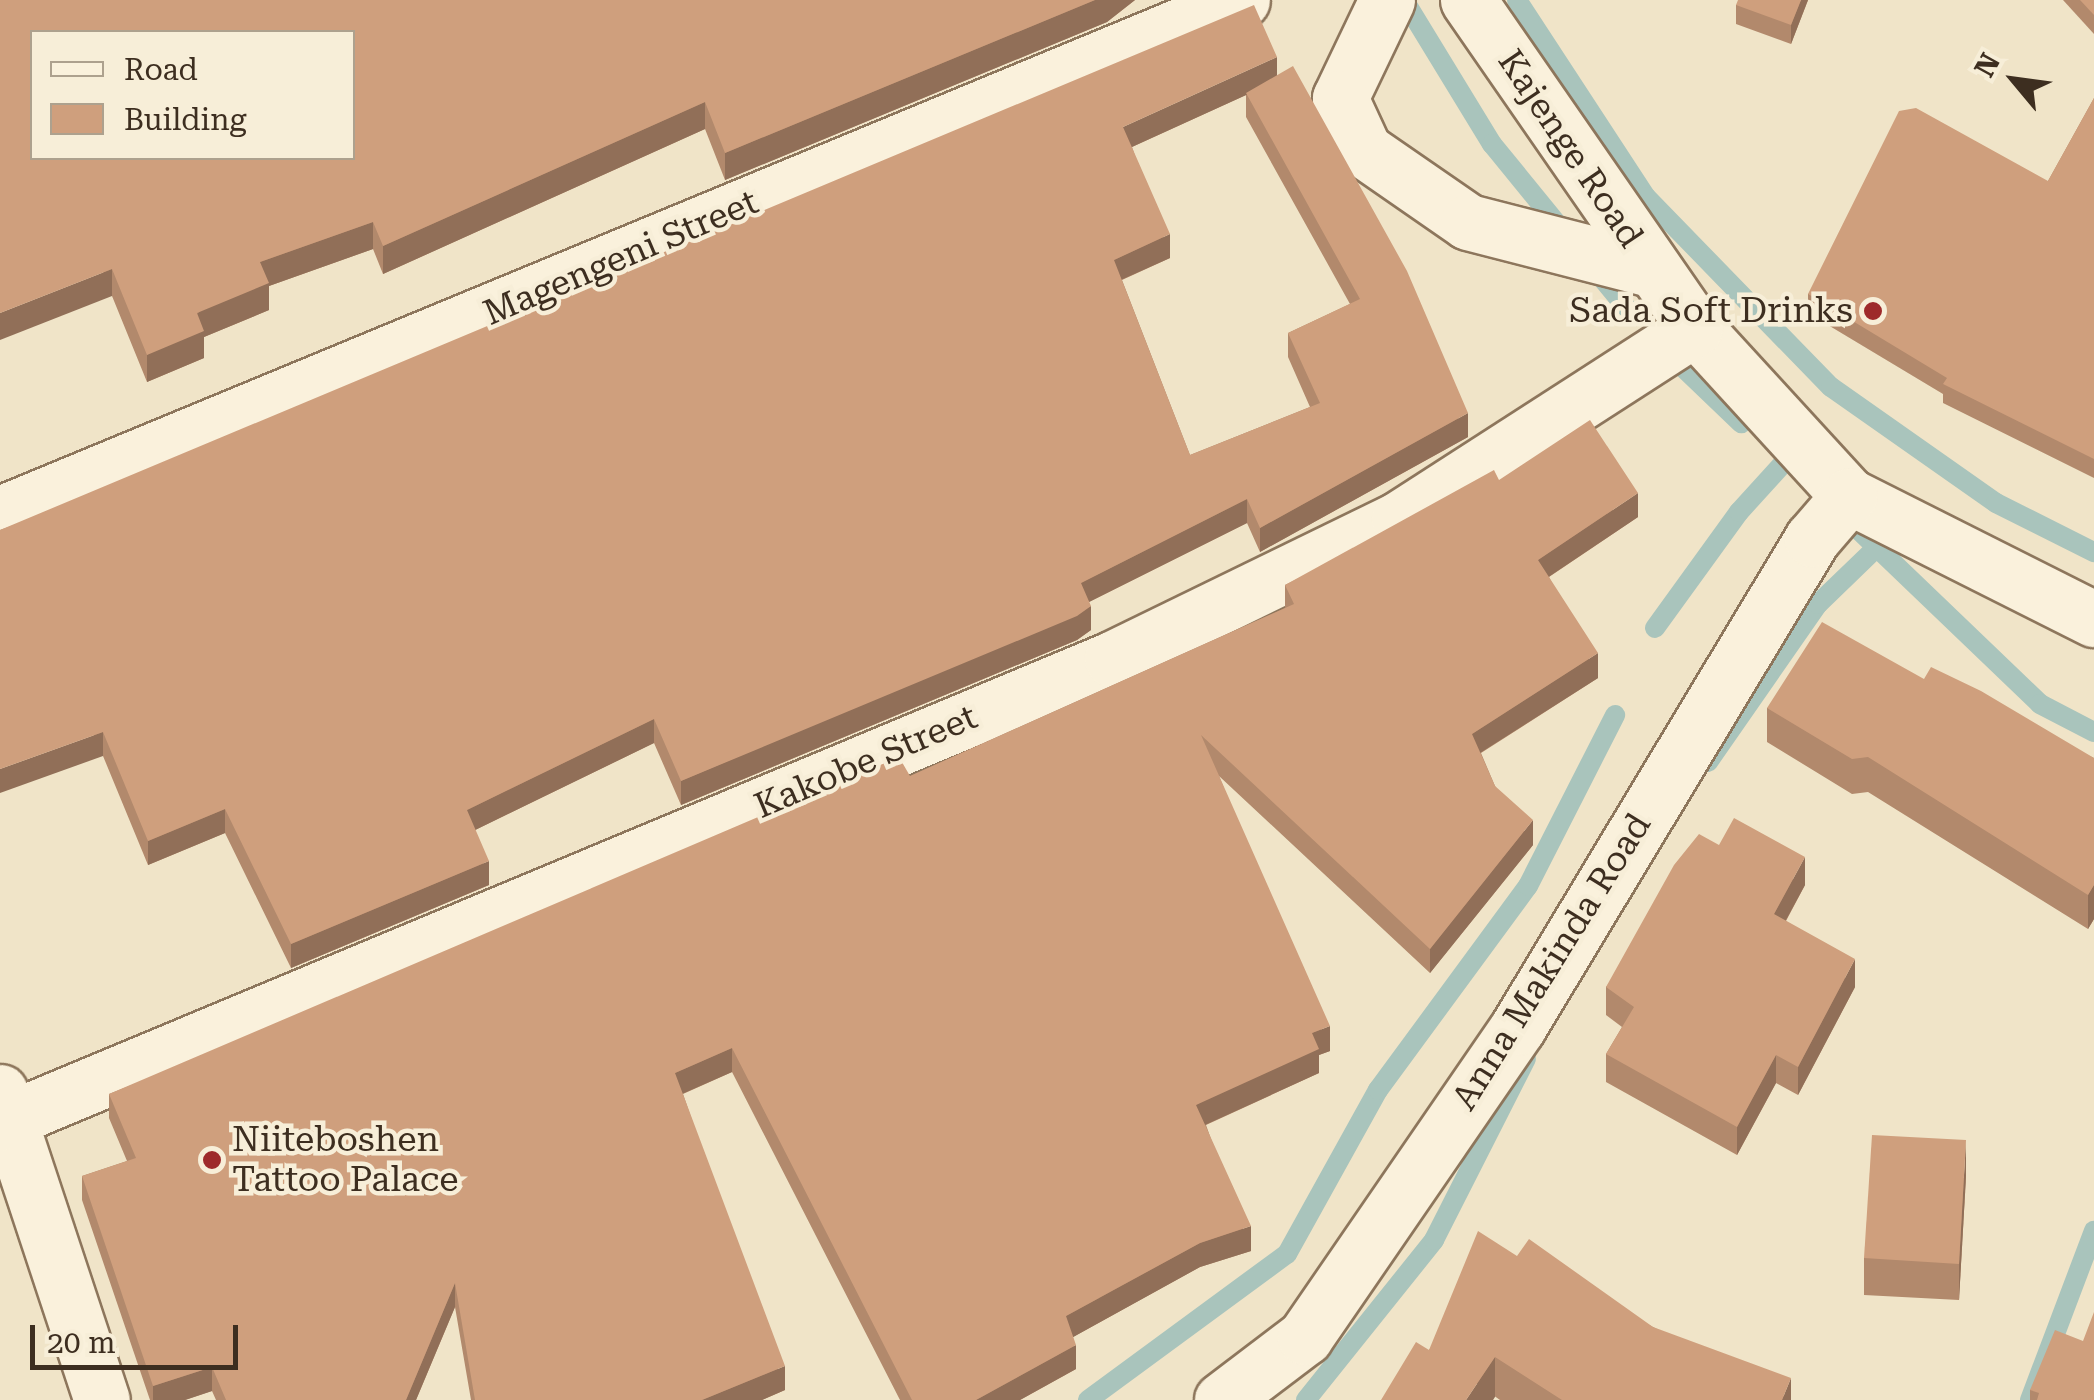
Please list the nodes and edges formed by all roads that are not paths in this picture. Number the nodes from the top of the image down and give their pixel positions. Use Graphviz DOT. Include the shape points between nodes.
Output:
graph roads {
  1 [pos="1242,0"];
  2 [pos="1387,0"];
  3 [pos="1468,0"];
  4 [pos="1651,269"];
  5 [pos="1695,328"];
  6 [pos="0,514"];
  7 [pos="1830,516"];
  8 [pos="2094,618"];
  9 [pos="4,1111"];
  10 [pos="102,1400"];
  11 [pos="1222,1400"];
  1 -- 6 [label="street, Magengeni Street"];
  2 -- 4 [label="street" via="1340,98 1364,150 1468,222"];
  3 -- 4 [label="street, Kajenge Road"];
  4 -- 5 [label="street, Kajenge Road"];
  5 -- 7 [label="street, Kajenge Road"];
  5 -- 9 [label="street, Kakobe Street" via="1399,519 1112,659"];
  7 -- 8 [label="street, Kajenge Road"];
  7 -- 11 [label="street, Anna Makinda Road" via="1484,1076 1306,1337"];
  9 -- 10 [label="street"];
}
